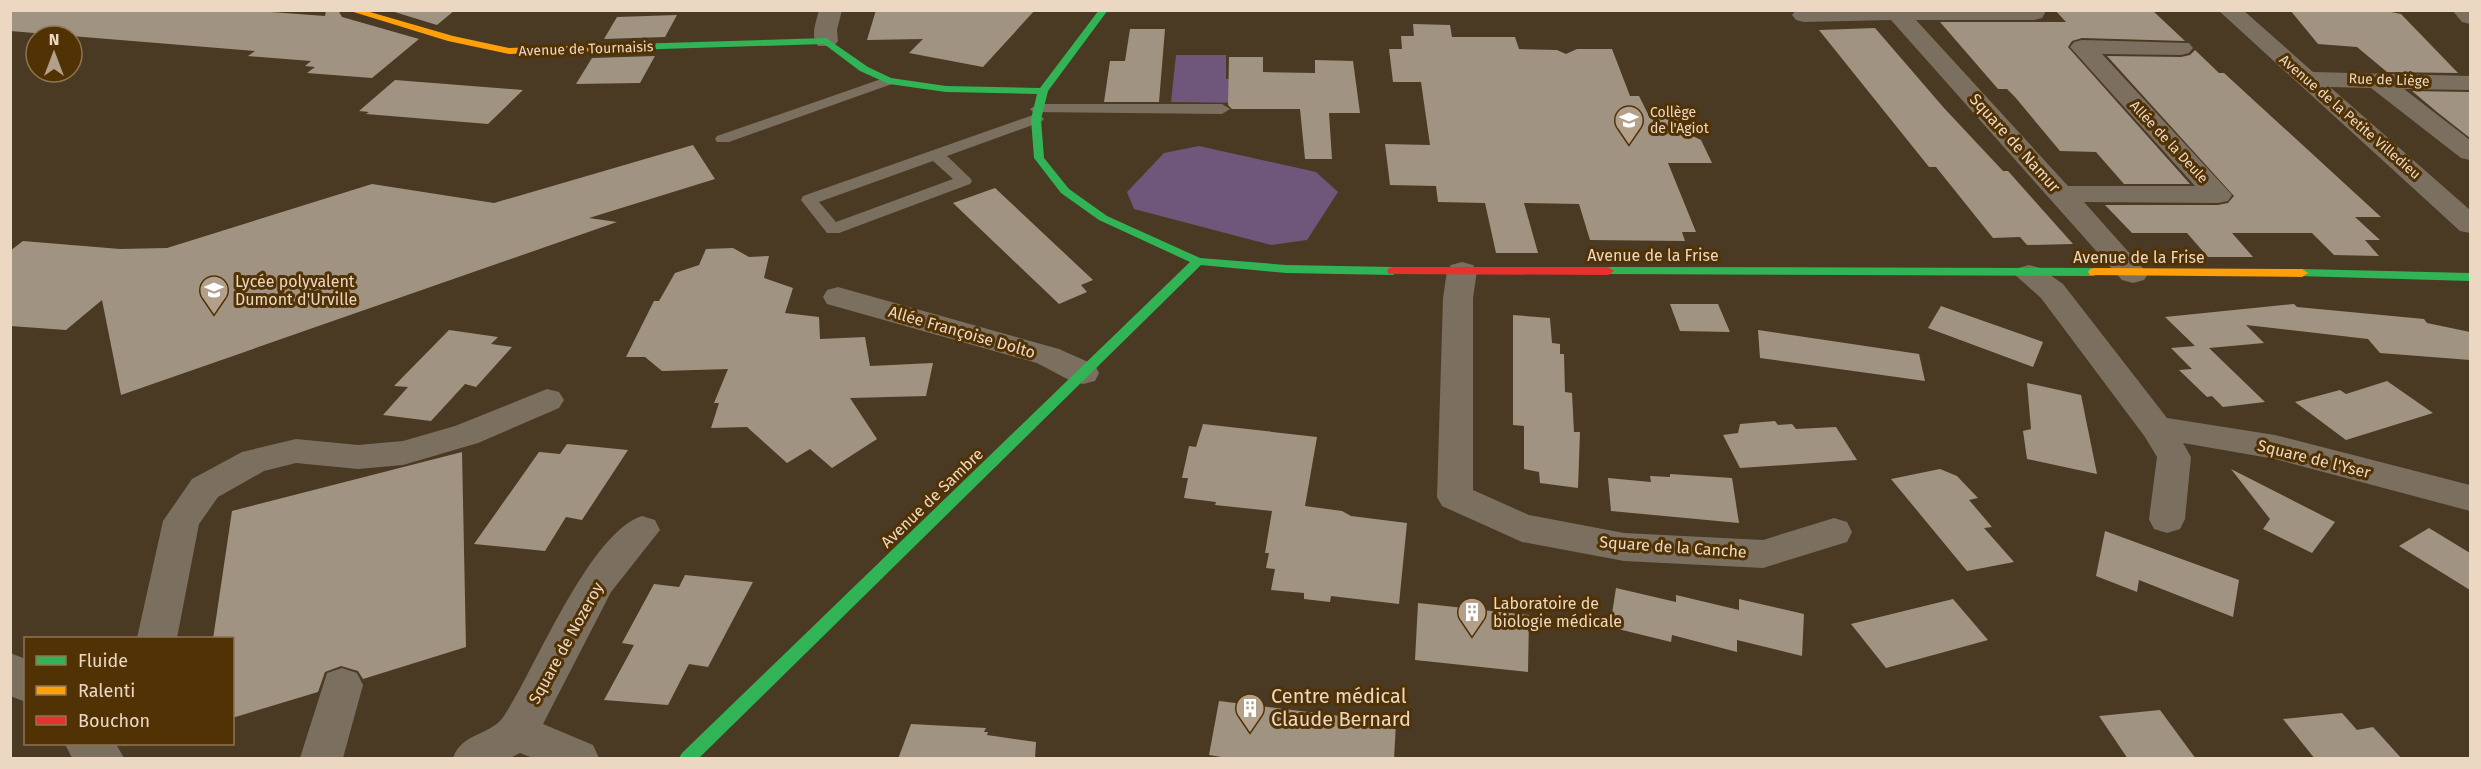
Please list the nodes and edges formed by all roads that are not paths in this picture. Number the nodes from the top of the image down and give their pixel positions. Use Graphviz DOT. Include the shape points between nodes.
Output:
graph roads {
  1 [pos="351,10"];
  2 [pos="831,10"];
  3 [pos="1104,10"];
  4 [pos="2229,10"];
  5 [pos="2463,10"];
  6 [pos="1897,13"];
  7 [pos="2034,13"];
  8 [pos="1804,15"];
  9 [pos="2470,17"];
  10 [pos="826,40"];
  11 [pos="2181,48"];
  12 [pos="2307,79"];
  13 [pos="2375,79"];
  14 [pos="887,81"];
  15 [pos="2470,83"];
  16 [pos="1043,91"];
  17 [pos="1222,108"];
  18 [pos="1037,114"];
  19 [pos="723,139"];
  20 [pos="2470,152"];
  21 [pos="936,155"];
  22 [pos="2063,195"];
  23 [pos="2470,225"];
  24 [pos="1198,261"];
  25 [pos="1461,271"];
  26 [pos="2029,274"];
  27 [pos="2133,274"];
  28 [pos="2470,277"];
  29 [pos="838,297"];
  30 [pos="1083,373"];
  31 [pos="547,400"];
  32 [pos="2157,429"];
  33 [pos="2470,498"];
  34 [pos="2167,519"];
  35 [pos="642,530"];
  36 [pos="1834,532"];
  37 [pos="157,637"];
  38 [pos="10,670"];
  39 [pos="24,683"];
  40 [pos="342,686"];
  41 [pos="517,732"];
  42 [pos="87,745"];
  43 [pos="116,745"];
  44 [pos="102,759"];
  45 [pos="109,759"];
  46 [pos="321,759"];
  47 [pos="474,759"];
  48 [pos="578,759"];
  49 [pos="688,759"];
  1 -- 10 [label="street, Avenue de Tournaisis" via="509,51"];
  2 -- 10 [label="street"];
  3 -- 16 [label="street, Avenue de la Frise"];
  4 -- 12 [label="street, Avenue de la Petite Villedieu"];
  5 -- 9 [label="street"];
  6 -- 7 [label="street"];
  6 -- 8 [label="street"];
  6 -- 22 [label="street, Square de Namur"];
  10 -- 14 [label="street"];
  11 -- 22 [label="street, Allée de la Deule" via="2082,47 2218,195"];
  12 -- 13 [label="street, Rue de Liège"];
  12 -- 23 [label="street, Avenue de la Petite Villedieu"];
  13 -- 15 [label="street, Rue de Liège"];
  13 -- 20 [label="street"];
  14 -- 16 [label="street" via="968,91"];
  14 -- 19 [label="lane"];
  16 -- 18 [label="street, Avenue de la Frise"];
  17 -- 18 [label="lane"];
  18 -- 21 [label="lane"];
  18 -- 24 [label="street, Avenue de la Frise" via="1039,158 1065,191 1102,219"];
  21 -- 21 [label="lane" via="925,159 809,200 833,229 964,181"];
  22 -- 27 [label="street, Square de Namur"];
  24 -- 25 [label="street, Avenue de la Frise" via="1286,269"];
  24 -- 30 [label="street, Avenue de Sambre"];
  25 -- 26 [label="street, Avenue de la Frise"];
  25 -- 36 [label="street, Square de la Canche" via="1455,497 1522,528 1624,547 1763,554"];
  26 -- 27 [label="street, Avenue de la Frise"];
  26 -- 32 [label="street" via="2052,291"];
  27 -- 28 [label="street, Avenue de la Frise" via="2364,273"];
  29 -- 30 [label="street, Allée Françoise Dolto" via="1048,356"];
  30 -- 49 [label="street, Avenue de Sambre"];
  31 -- 37 [label="street" via="466,435 403,453 358,457 296,451 254,461 205,488 181,521"];
  32 -- 33 [label="street, Square de l'Yser" via="2198,431 2267,446"];
  32 -- 34 [label="street" via="2174,457"];
  35 -- 41 [label="street, Square de Nozeroy" via="597,582"];
  38 -- 39 [label="street"];
  40 -- 46 [label="street"];
  41 -- 47 [label="street, Square de Nozeroy"];
  41 -- 48 [label="street"];
  42 -- 44 [label="street"];
  43 -- 45 [label="street"];
}
